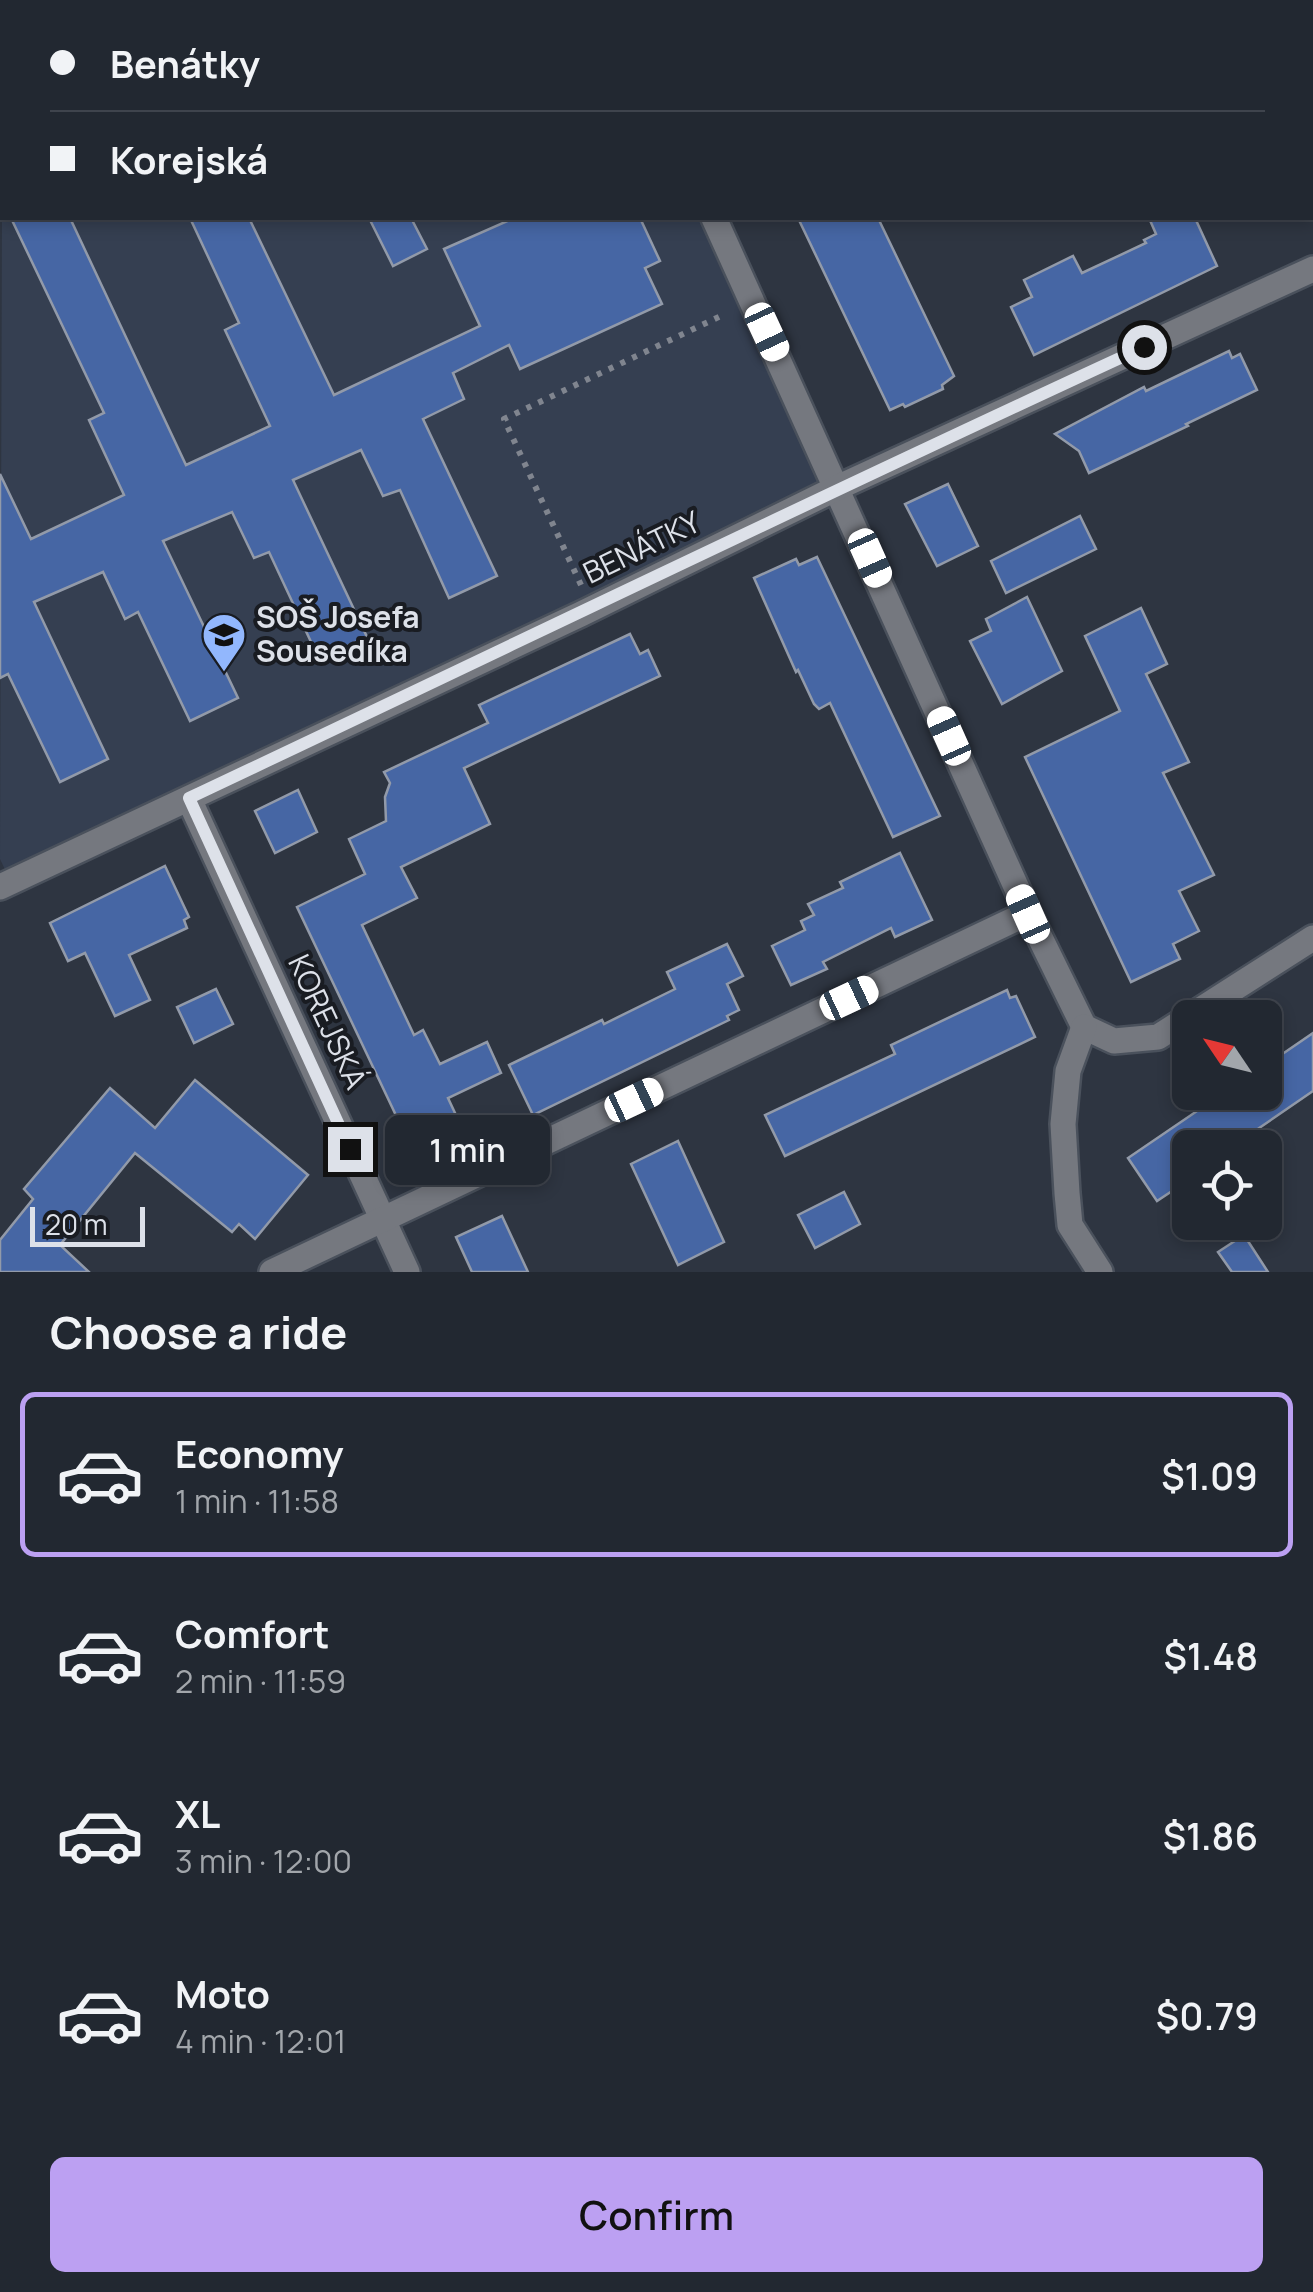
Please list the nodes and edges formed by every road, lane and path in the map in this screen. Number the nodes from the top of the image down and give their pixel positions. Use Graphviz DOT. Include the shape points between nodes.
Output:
graph roads {
  1 [pos="715,220"];
  2 [pos="1313,269"];
  3 [pos="719,298"];
  4 [pos="753,301"];
  5 [pos="726,314"];
  6 [pos="734,330"];
  7 [pos="838,488"];
  8 [pos="599,580"];
  9 [pos="587,598"];
  10 [pos="189,798"];
  11 [pos="0,887"];
  12 [pos="1028,914"];
  13 [pos="1313,938"];
  14 [pos="1084,1027"];
  15 [pos="383,1219"];
  16 [pos="272,1272"];
  17 [pos="407,1272"];
  18 [pos="1100,1272"];
  1 -- 4 [label="street"];
  2 -- 7 [label="street, BENÁTKY"];
  3 -- 5 [label="path"];
  4 -- 5 [label="path"];
  4 -- 7 [label="street"];
  5 -- 6 [label="path"];
  5 -- 9 [label="path" via="504,419"];
  7 -- 9 [label="street, BENÁTKY"];
  7 -- 12 [label="street"];
  8 -- 9 [label="path"];
  9 -- 10 [label="street, BENÁTKY"];
  10 -- 11 [label="street, BENÁTKY"];
  10 -- 15 [label="street, KOREJSKÁ"];
  12 -- 14 [label="street"];
  12 -- 15 [label="street"];
  13 -- 14 [label="street" via="1158,1036 1114,1041"];
  14 -- 18 [label="street" via="1068,1071 1067,1192 1070,1224"];
  15 -- 16 [label="street"];
  15 -- 17 [label="street, KOREJSKÁ"];
}
